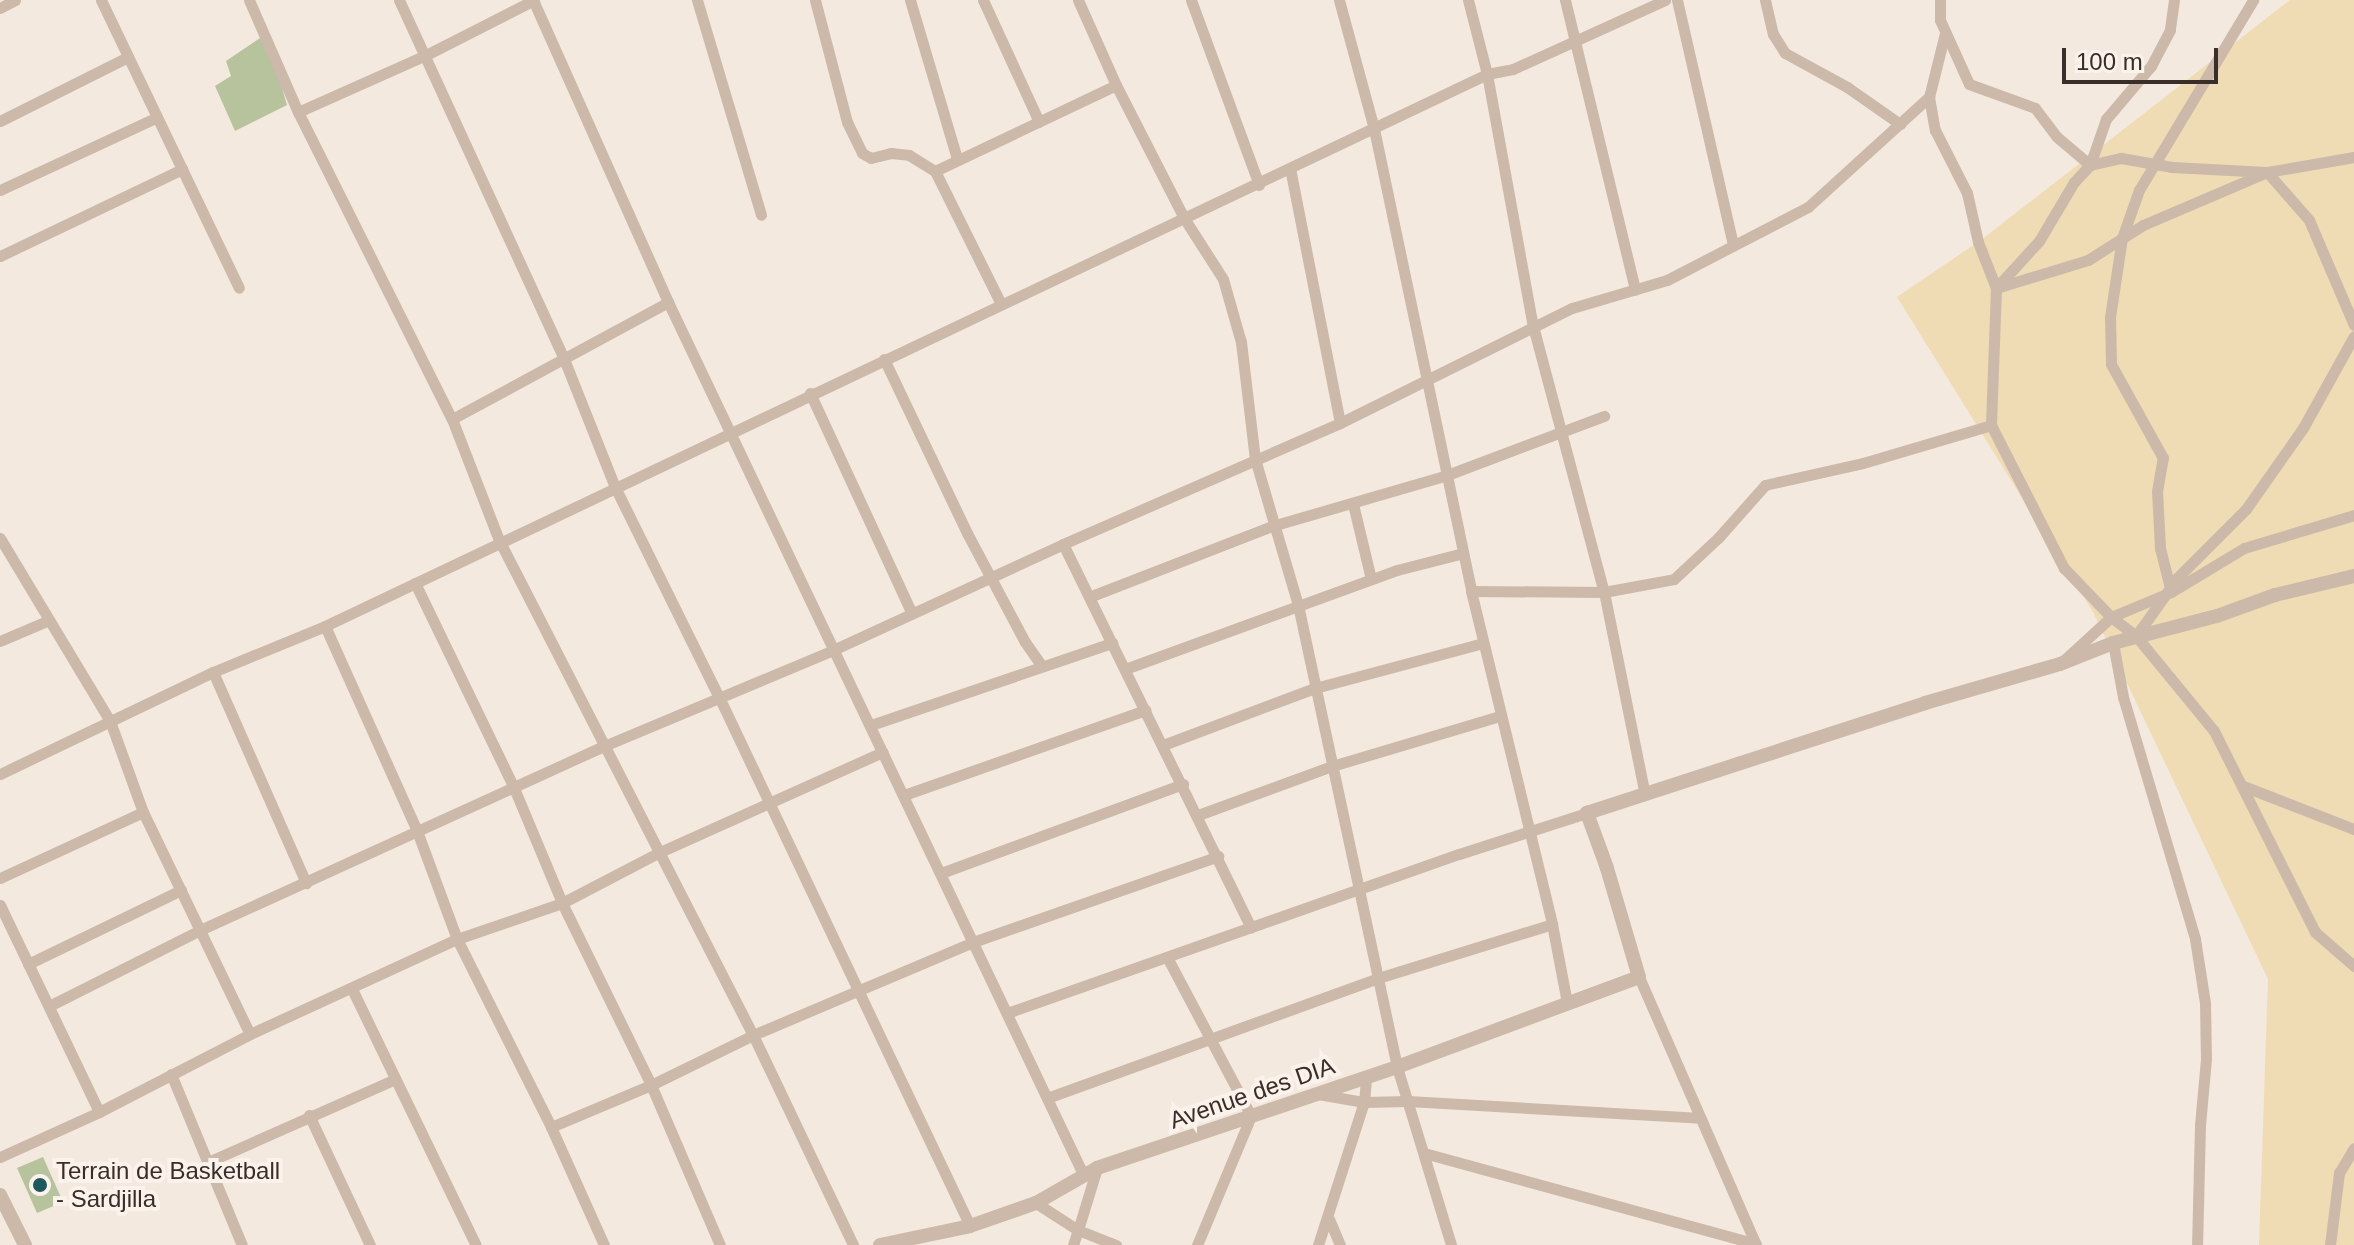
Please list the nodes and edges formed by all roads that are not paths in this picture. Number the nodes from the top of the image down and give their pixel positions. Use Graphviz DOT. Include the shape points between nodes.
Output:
graph roads {
  1 [pos="15,0"];
  2 [pos="101,0"];
  3 [pos="249,0"];
  4 [pos="399,0"];
  5 [pos="534,0"];
  6 [pos="697,0"];
  7 [pos="815,0"];
  8 [pos="910,0"];
  9 [pos="983,0"];
  10 [pos="1078,0"];
  11 [pos="1191,0"];
  12 [pos="1339,0"];
  13 [pos="1468,0"];
  14 [pos="1565,0"];
  15 [pos="1665,0"];
  16 [pos="1677,0"];
  17 [pos="1765,0"];
  18 [pos="1940,0"];
  19 [pos="2174,0"];
  20 [pos="2253,0"];
  21 [pos="0,8"];
  22 [pos="1945,33"];
  23 [pos="1573,41"];
  24 [pos="426,55"];
  25 [pos="128,57"];
  26 [pos="1487,74"];
  27 [pos="1116,85"];
  28 [pos="1929,97"];
  29 [pos="298,112"];
  30 [pos="157,117"];
  31 [pos="0,121"];
  32 [pos="1039,122"];
  33 [pos="1900,124"];
  34 [pos="1374,129"];
  35 [pos="2354,157"];
  36 [pos="957,159"];
  37 [pos="2156,164"];
  38 [pos="2090,165"];
  39 [pos="1290,168"];
  40 [pos="182,169"];
  41 [pos="935,171"];
  42 [pos="2267,172"];
  43 [pos="1259,185"];
  44 [pos="0,190"];
  45 [pos="761,215"];
  46 [pos="1184,218"];
  47 [pos="2122,238"];
  48 [pos="1733,245"];
  49 [pos="0,256"];
  50 [pos="239,288"];
  51 [pos="1996,288"];
  52 [pos="1635,290"];
  53 [pos="668,302"];
  54 [pos="1001,304"];
  55 [pos="2354,325"];
  56 [pos="1533,326"];
  57 [pos="2354,336"];
  58 [pos="564,359"];
  59 [pos="884,359"];
  60 [pos="1428,381"];
  61 [pos="810,393"];
  62 [pos="1604,416"];
  63 [pos="452,419"];
  64 [pos="1340,423"];
  65 [pos="1991,425"];
  66 [pos="730,431"];
  67 [pos="1562,432"];
  68 [pos="1255,459"];
  69 [pos="1447,475"];
  70 [pos="615,487"];
  71 [pos="1353,504"];
  72 [pos="2354,515"];
  73 [pos="1272,526"];
  74 [pos="0,538"];
  75 [pos="499,540"];
  76 [pos="1063,544"];
  77 [pos="1463,553"];
  78 [pos="2354,576"];
  79 [pos="991,578"];
  80 [pos="1371,579"];
  81 [pos="415,583"];
  82 [pos="1471,591"];
  83 [pos="1604,592"];
  84 [pos="2171,592"];
  85 [pos="1089,597"];
  86 [pos="1298,605"];
  87 [pos="912,614"];
  88 [pos="2111,617"];
  89 [pos="47,621"];
  90 [pos="325,626"];
  91 [pos="2136,636"];
  92 [pos="0,641"];
  93 [pos="1112,643"];
  94 [pos="1483,643"];
  95 [pos="2113,643"];
  96 [pos="833,650"];
  97 [pos="2060,664"];
  98 [pos="1042,666"];
  99 [pos="1125,669"];
  100 [pos="213,672"];
  101 [pos="1315,688"];
  102 [pos="720,699"];
  103 [pos="1146,710"];
  104 [pos="1500,716"];
  105 [pos="110,721"];
  106 [pos="871,725"];
  107 [pos="1163,745"];
  108 [pos="604,746"];
  109 [pos="883,752"];
  110 [pos="1332,766"];
  111 [pos="0,774"];
  112 [pos="1183,784"];
  113 [pos="2243,786"];
  114 [pos="514,788"];
  115 [pos="904,795"];
  116 [pos="1645,795"];
  117 [pos="770,804"];
  118 [pos="143,812"];
  119 [pos="1587,813"];
  120 [pos="1198,815"];
  121 [pos="2354,829"];
  122 [pos="1529,830"];
  123 [pos="417,831"];
  124 [pos="660,852"];
  125 [pos="1218,856"];
  126 [pos="941,873"];
  127 [pos="0,878"];
  128 [pos="306,883"];
  129 [pos="181,890"];
  130 [pos="1359,892"];
  131 [pos="562,903"];
  132 [pos="0,905"];
  133 [pos="1552,924"];
  134 [pos="1251,927"];
  135 [pos="200,930"];
  136 [pos="457,939"];
  137 [pos="973,942"];
  138 [pos="1168,959"];
  139 [pos="28,964"];
  140 [pos="2354,966"];
  141 [pos="1639,977"];
  142 [pos="1378,978"];
  143 [pos="352,989"];
  144 [pos="859,992"];
  145 [pos="1567,1003"];
  146 [pos="49,1006"];
  147 [pos="1007,1013"];
  148 [pos="250,1034"];
  149 [pos="753,1035"];
  150 [pos="1210,1038"];
  151 [pos="1397,1067"];
  152 [pos="171,1074"];
  153 [pos="1366,1077"];
  154 [pos="395,1079"];
  155 [pos="651,1085"];
  156 [pos="1318,1094"];
  157 [pos="1047,1098"];
  158 [pos="1408,1101"];
  159 [pos="1364,1102"];
  160 [pos="99,1112"];
  161 [pos="309,1115"];
  162 [pos="1251,1116"];
  163 [pos="1701,1118"];
  164 [pos="551,1127"];
  165 [pos="2354,1148"];
  166 [pos="1424,1153"];
  167 [pos="0,1157"];
  168 [pos="208,1162"];
  169 [pos="1091,1172"];
  170 [pos="1,1199"];
  171 [pos="1036,1203"];
  172 [pos="1329,1219"];
  173 [pos="970,1226"];
  174 [pos="1078,1230"];
  175 [pos="23,1244"];
  176 [pos="242,1245"];
  177 [pos="370,1245"];
  178 [pos="476,1245"];
  179 [pos="604,1245"];
  180 [pos="720,1245"];
  181 [pos="853,1245"];
  182 [pos="880,1245"];
  183 [pos="1073,1245"];
  184 [pos="1116,1245"];
  185 [pos="1197,1245"];
  186 [pos="1318,1245"];
  187 [pos="1340,1245"];
  188 [pos="1451,1245"];
  189 [pos="1756,1245"];
  190 [pos="2197,1245"];
  191 [pos="2330,1245"];
  1 -- 21 [label="street"];
  2 -- 25 [label="street"];
  3 -- 29 [label="street"];
  4 -- 24 [label="street"];
  5 -- 24 [label="street"];
  5 -- 53 [label="street"];
  6 -- 45 [label="street"];
  7 -- 41 [label="street" via="847,122 862,153 871,158 909,155"];
  8 -- 36 [label="street"];
  9 -- 32 [label="street"];
  10 -- 27 [label="street"];
  11 -- 43 [label="street"];
  12 -- 34 [label="street"];
  13 -- 26 [label="street"];
  14 -- 23 [label="street"];
  15 -- 23 [label="street"];
  16 -- 48 [label="street"];
  17 -- 33 [label="street" via="1773,34 1785,53"];
  18 -- 22 [label="street"];
  19 -- 38 [label="street" via="2170,30 2151,66 2106,119"];
  20 -- 37 [label="street"];
  22 -- 28 [label="street"];
  22 -- 38 [label="street" via="1969,84 2035,108 2057,137"];
  23 -- 26 [label="street" via="1513,69"];
  23 -- 52 [label="street"];
  24 -- 29 [label="street"];
  24 -- 58 [label="street"];
  25 -- 30 [label="street"];
  25 -- 31 [label="street"];
  26 -- 34 [label="street"];
  26 -- 56 [label="street"];
  27 -- 32 [label="street"];
  27 -- 46 [label="street"];
  28 -- 33 [label="street"];
  28 -- 51 [label="street" via="1935,130 1967,193"];
  29 -- 63 [label="street"];
  30 -- 40 [label="street"];
  30 -- 44 [label="street"];
  32 -- 36 [label="street"];
  33 -- 48 [label="street" via="1808,207"];
  34 -- 39 [label="street"];
  34 -- 60 [label="street"];
  35 -- 42 [label="street"];
  36 -- 41 [label="street"];
  37 -- 38 [label="street" via="2121,158"];
  37 -- 42 [label="street"];
  37 -- 47 [label="street" via="2139,190"];
  38 -- 51 [label="street" via="2039,241"];
  39 -- 43 [label="street"];
  39 -- 64 [label="street"];
  40 -- 49 [label="street"];
  40 -- 50 [label="street"];
  41 -- 54 [label="street"];
  42 -- 47 [label="street"];
  42 -- 55 [label="street" via="2309,220"];
  43 -- 46 [label="street"];
  46 -- 54 [label="street"];
  46 -- 68 [label="street" via="1223,279 1241,342"];
  47 -- 51 [label="street" via="2088,260"];
  47 -- 84 [label="street" via="2110,317 2111,364 2163,458 2157,491 2160,548"];
  48 -- 52 [label="street" via="1667,280"];
  51 -- 65 [label="street"];
  52 -- 56 [label="street"];
  53 -- 58 [label="street"];
  53 -- 66 [label="street"];
  54 -- 59 [label="street"];
  56 -- 60 [label="street"];
  56 -- 67 [label="street"];
  57 -- 84 [label="street" via="2303,428 2246,509 2178,577"];
  58 -- 63 [label="street"];
  58 -- 70 [label="street"];
  59 -- 61 [label="street"];
  59 -- 79 [label="street"];
  60 -- 64 [label="street"];
  60 -- 69 [label="street"];
  61 -- 66 [label="street"];
  61 -- 87 [label="street"];
  62 -- 67 [label="street"];
  63 -- 75 [label="street"];
  64 -- 68 [label="street"];
  65 -- 83 [label="street" via="1765,485 1674,579"];
  65 -- 88 [label="street" via="2064,568"];
  66 -- 70 [label="street"];
  66 -- 96 [label="street"];
  67 -- 69 [label="street"];
  67 -- 83 [label="street"];
  68 -- 73 [label="street"];
  68 -- 76 [label="street"];
  69 -- 71 [label="street"];
  69 -- 77 [label="street"];
  70 -- 75 [label="street"];
  70 -- 102 [label="street"];
  71 -- 73 [label="street"];
  71 -- 80 [label="street"];
  72 -- 84 [label="street" via="2244,548"];
  73 -- 85 [label="street"];
  73 -- 86 [label="street"];
  74 -- 89 [label="street"];
  75 -- 81 [label="street"];
  75 -- 108 [label="street"];
  76 -- 79 [label="street"];
  76 -- 85 [label="street"];
  77 -- 80 [label="street"];
  77 -- 82 [label="street"];
  78 -- 91 [label="street"];
  79 -- 87 [label="street"];
  79 -- 98 [label="street"];
  80 -- 86 [label="street"];
  81 -- 90 [label="street"];
  81 -- 114 [label="street"];
  82 -- 83 [label="street"];
  82 -- 94 [label="street"];
  83 -- 116 [label="street"];
  84 -- 88 [label="street"];
  84 -- 91 [label="street"];
  85 -- 93 [label="street"];
  86 -- 99 [label="street"];
  86 -- 101 [label="street"];
  87 -- 96 [label="street"];
  88 -- 91 [label="street"];
  88 -- 97 [label="street"];
  89 -- 92 [label="street"];
  89 -- 105 [label="street"];
  90 -- 100 [label="street"];
  90 -- 123 [label="street"];
  91 -- 95 [label="street"];
  91 -- 113 [label="street" via="2214,731"];
  93 -- 98 [label="street"];
  93 -- 99 [label="street"];
  94 -- 101 [label="street"];
  94 -- 104 [label="street"];
  95 -- 97 [label="street"];
  95 -- 190 [label="street" via="2123,697 2195,939 2205,1003"];
  96 -- 102 [label="street"];
  96 -- 106 [label="street"];
  97 -- 116 [label="street"];
  98 -- 106 [label="street"];
  99 -- 103 [label="street"];
  100 -- 105 [label="street"];
  100 -- 128 [label="street"];
  101 -- 107 [label="street"];
  101 -- 110 [label="street"];
  102 -- 108 [label="street"];
  102 -- 117 [label="street"];
  103 -- 107 [label="street"];
  103 -- 115 [label="street"];
  104 -- 110 [label="street"];
  104 -- 122 [label="street"];
  105 -- 111 [label="street"];
  105 -- 118 [label="street"];
  106 -- 109 [label="street"];
  107 -- 112 [label="street"];
  108 -- 114 [label="street"];
  108 -- 124 [label="street"];
  109 -- 115 [label="street"];
  109 -- 117 [label="street"];
  110 -- 120 [label="street"];
  110 -- 130 [label="street"];
  112 -- 120 [label="street"];
  112 -- 126 [label="street"];
  113 -- 121 [label="street"];
  113 -- 140 [label="street" via="2315,932"];
  114 -- 123 [label="street"];
  114 -- 131 [label="street"];
  115 -- 126 [label="street"];
  116 -- 119 [label="street"];
  117 -- 124 [label="street"];
  117 -- 144 [label="street"];
  118 -- 127 [label="street"];
  118 -- 129 [label="street"];
  119 -- 122 [label="street"];
  119 -- 141 [label="street"];
  120 -- 125 [label="street"];
  122 -- 130 [label="street"];
  122 -- 133 [label="street"];
  123 -- 128 [label="street"];
  123 -- 136 [label="street"];
  124 -- 131 [label="street"];
  124 -- 149 [label="street"];
  125 -- 134 [label="street"];
  125 -- 137 [label="street"];
  126 -- 137 [label="street"];
  128 -- 135 [label="street"];
  129 -- 135 [label="street"];
  129 -- 139 [label="street"];
  130 -- 134 [label="street"];
  130 -- 142 [label="street"];
  131 -- 136 [label="street"];
  131 -- 155 [label="street"];
  132 -- 139 [label="street"];
  133 -- 142 [label="street"];
  133 -- 145 [label="street"];
  134 -- 138 [label="street"];
  135 -- 146 [label="street"];
  135 -- 148 [label="street"];
  136 -- 143 [label="street"];
  136 -- 164 [label="street"];
  137 -- 144 [label="street"];
  137 -- 147 [label="street"];
  138 -- 147 [label="street"];
  138 -- 150 [label="street"];
  139 -- 146 [label="street"];
  141 -- 145 [label="street, Avenue des DIA"];
  141 -- 163 [label="street"];
  142 -- 150 [label="street"];
  142 -- 151 [label="street"];
  143 -- 148 [label="street"];
  143 -- 154 [label="street"];
  144 -- 149 [label="street"];
  144 -- 173 [label="street"];
  145 -- 151 [label="street, Avenue des DIA"];
  146 -- 160 [label="street"];
  147 -- 157 [label="street"];
  148 -- 152 [label="street"];
  149 -- 155 [label="street"];
  149 -- 181 [label="street"];
  150 -- 157 [label="street"];
  150 -- 162 [label="street"];
  151 -- 153 [label="street, Avenue des DIA"];
  151 -- 158 [label="street"];
  152 -- 160 [label="street"];
  152 -- 168 [label="street"];
  153 -- 156 [label="street, Avenue des DIA"];
  153 -- 159 [label="street"];
  154 -- 161 [label="street"];
  154 -- 178 [label="street"];
  155 -- 164 [label="street"];
  155 -- 180 [label="street"];
  156 -- 159 [label="street"];
  156 -- 162 [label="street, Avenue des DIA"];
  157 -- 169 [label="street"];
  158 -- 159 [label="street"];
  158 -- 163 [label="street"];
  158 -- 166 [label="street"];
  159 -- 172 [label="street"];
  160 -- 167 [label="street"];
  161 -- 168 [label="street"];
  161 -- 177 [label="street"];
  162 -- 169 [label="street, Avenue des DIA"];
  162 -- 185 [label="street"];
  163 -- 189 [label="street"];
  164 -- 179 [label="street"];
  165 -- 191 [label="street" via="2339,1173"];
  166 -- 188 [label="street"];
  166 -- 189 [label="street"];
  168 -- 176 [label="street"];
  169 -- 171 [label="street, Avenue des DIA"];
  169 -- 174 [label="street"];
  170 -- 175 [label="street"];
  171 -- 173 [label="street, Avenue des DIA"];
  171 -- 174 [label="street"];
  172 -- 186 [label="street"];
  172 -- 187 [label="street"];
  173 -- 182 [label="street, Avenue des DIA"];
  174 -- 183 [label="street"];
  174 -- 184 [label="street"];
}
